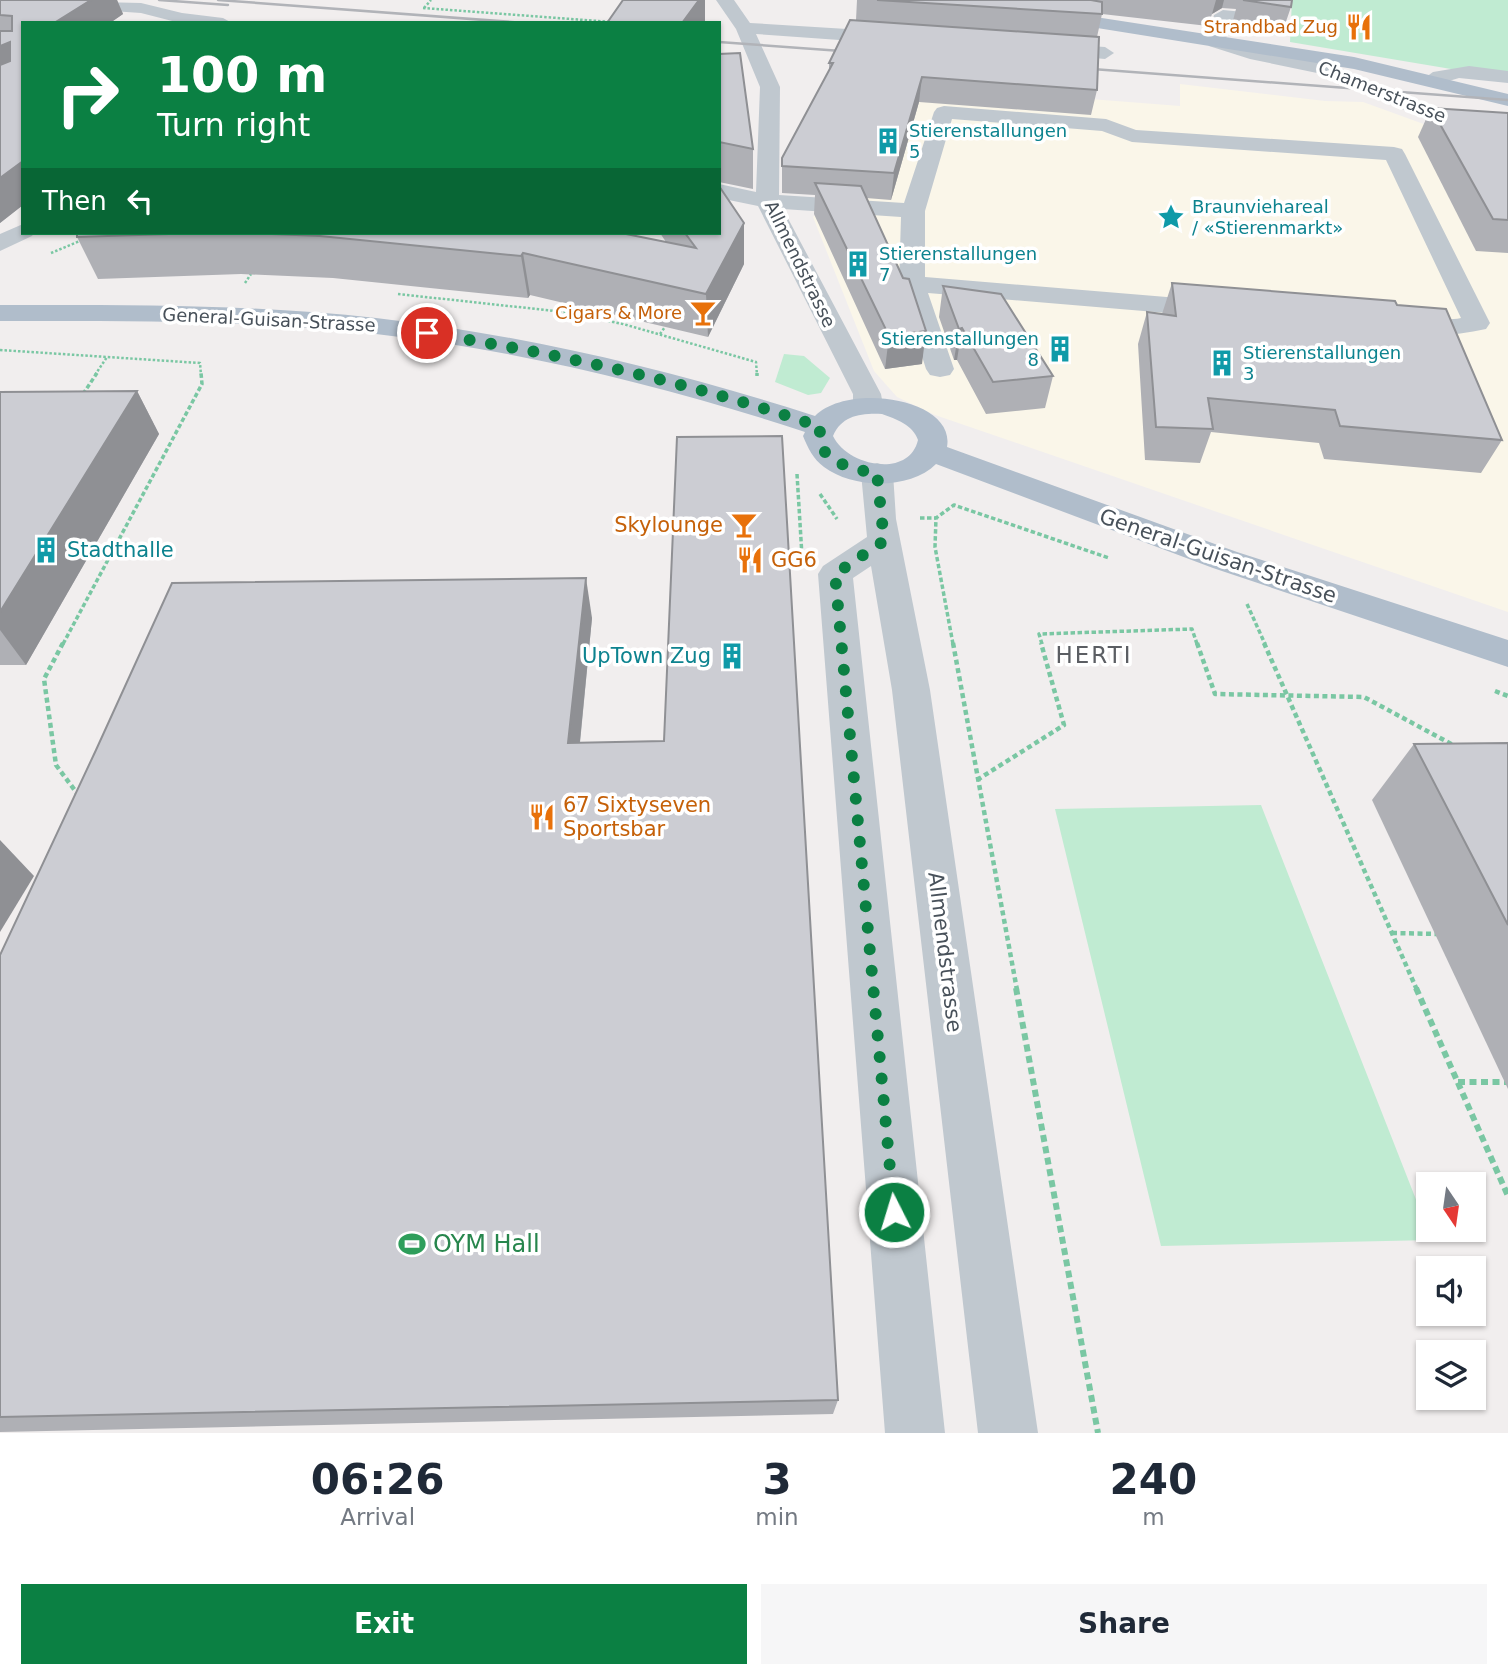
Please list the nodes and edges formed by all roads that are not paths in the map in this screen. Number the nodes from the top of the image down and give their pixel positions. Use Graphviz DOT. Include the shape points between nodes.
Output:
graph roads {
  1 [pos="24,0"];
  2 [pos="953,0"];
  3 [pos="1071,0"];
  4 [pos="725,1"];
  5 [pos="704,2"];
  6 [pos="141,8"];
  7 [pos="1061,17"];
  8 [pos="1254,18"];
  9 [pos="121,21"];
  10 [pos="207,21"];
  11 [pos="745,29"];
  12 [pos="919,40"];
  13 [pos="1216,42"];
  14 [pos="1026,47"];
  15 [pos="1105,54"];
  16 [pos="1508,77"];
  17 [pos="1432,80"];
  18 [pos="1508,100"];
  19 [pos="1396,119"];
  20 [pos="1508,130"];
  21 [pos="1394,154"];
  22 [pos="721,191"];
  23 [pos="766,201"];
  24 [pos="913,211"];
  25 [pos="21,232"];
  26 [pos="0,244"];
  27 [pos="912,284"];
  28 [pos="1245,311"];
  29 [pos="0,313"];
  30 [pos="1383,322"];
  31 [pos="940,369"];
  32 [pos="868,405"];
  33 [pos="821,427"];
  34 [pos="930,451"];
  35 [pos="877,473"];
  36 [pos="884,541"];
  37 [pos="1508,654"];
  38 [pos="915,1433"];
  39 [pos="1008,1433"];
  1 -- 6 [label="street"];
  2 -- 7 [label="main road, Chamerstrasse"];
  3 -- 7 [label="street"];
  4 -- 5 [label="street"];
  4 -- 11 [label="street, Allmendstrasse"];
  6 -- 9 [label="street"];
  6 -- 10 [label="street"];
  7 -- 13 [label="main road, Chamerstrasse"];
  8 -- 13 [label="street" via="1223,15"];
  11 -- 12 [label="street"];
  11 -- 23 [label="street, Allmendstrasse" via="770,87"];
  13 -- 17 [label="main road, Chamerstrasse"];
  13 -- 19 [label="street, Chamerstrasse" via="1324,68"];
  14 -- 15 [label="street"];
  16 -- 17 [label="street" via="1457,72"];
  17 -- 18 [label="main road, Chamerstrasse"];
  19 -- 20 [label="street, Chamerstrasse" via="1432,115"];
  19 -- 21 [label="street"];
  21 -- 24 [label="street" via="1132,136 1106,125 944,112"];
  21 -- 30 [label="street" via="1477,323 1452,328"];
  22 -- 23 [label="street"];
  23 -- 24 [label="street"];
  23 -- 32 [label="street, Allmendstrasse" via="867,394"];
  24 -- 27 [label="street"];
  25 -- 26 [label="street"];
  27 -- 28 [label="street"];
  27 -- 31 [label="street"];
  29 -- 33 [label="main road, General-Guisan-Strasse" via="176,313 376,326 647,375"];
  32 -- 33 [label="main road" via="843,409"];
  32 -- 34 [label="main road" via="899,409 923,422 932,441"];
  33 -- 35 [label="main road" via="820,445 835,461"];
  34 -- 35 [label="main road" via="910,467"];
  34 -- 37 [label="main road, General-Guisan-Strasse" via="1225,560"];
  35 -- 36 [label="street, Allmendstrasse"];
  36 -- 38 [label="street" via="835,574"];
  36 -- 39 [label="street, Allmendstrasse" via="911,690"];
}
